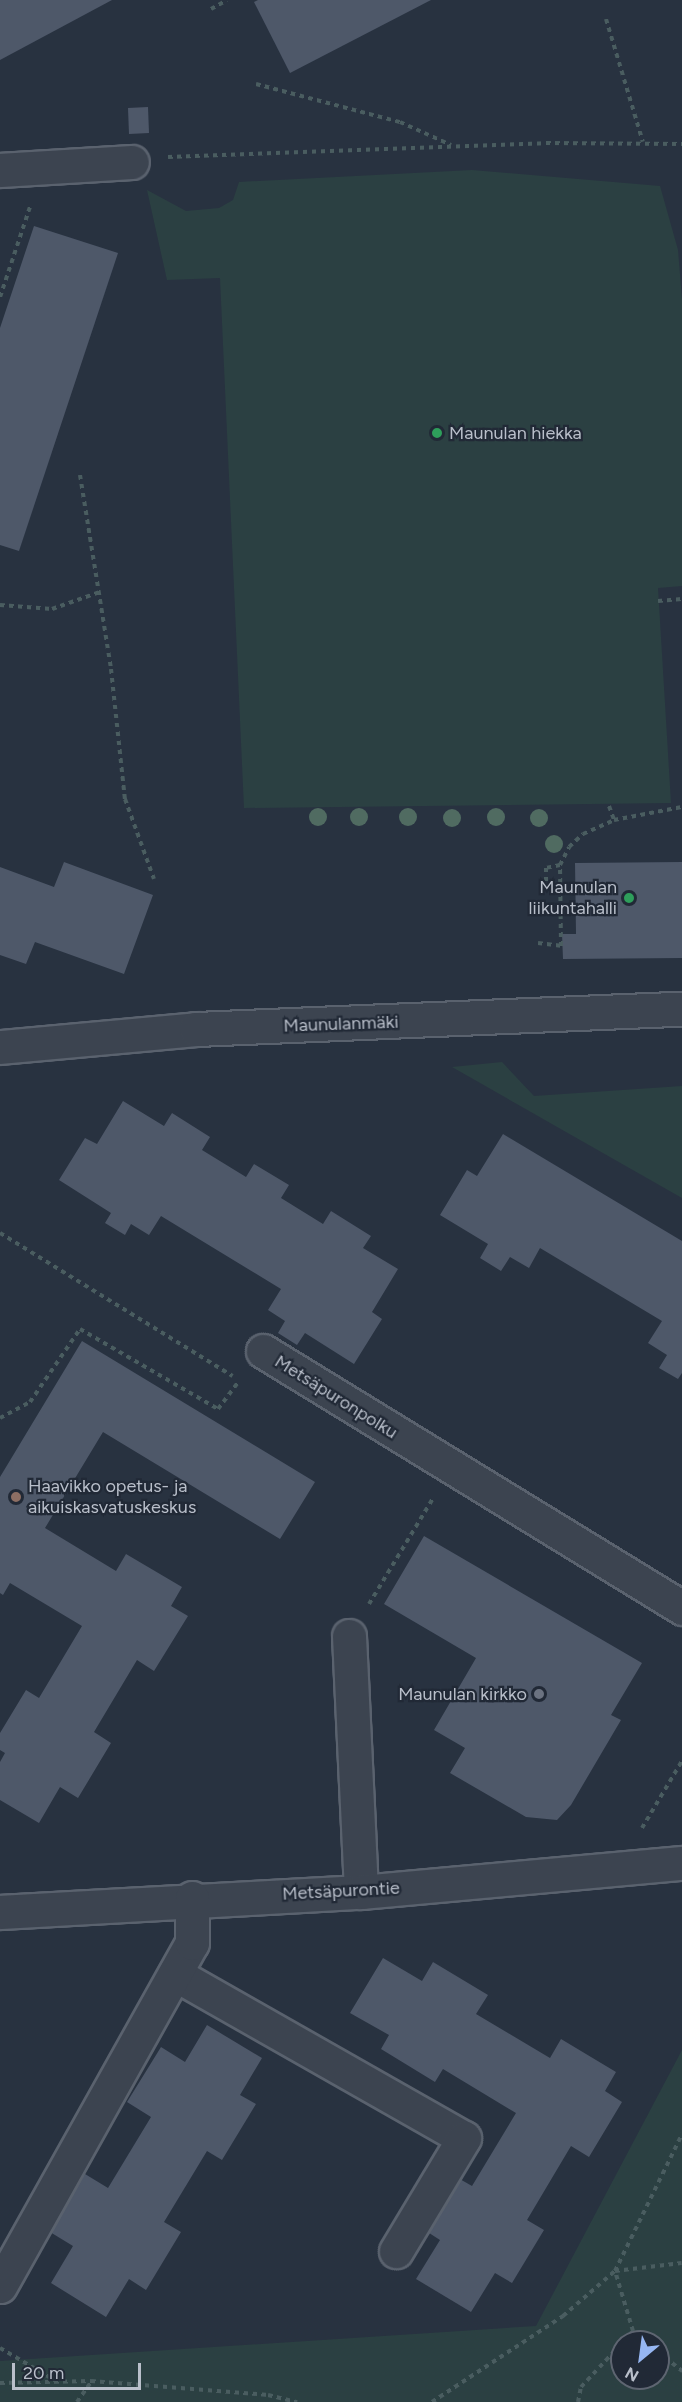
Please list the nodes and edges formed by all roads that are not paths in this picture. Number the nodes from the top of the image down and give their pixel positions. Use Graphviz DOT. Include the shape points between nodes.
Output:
graph roads {
  1 [pos="132,162"];
  2 [pos="0,170"];
  3 [pos="682,1009"];
  4 [pos="0,1047"];
  5 [pos="263,1351"];
  6 [pos="682,1608"];
  7 [pos="349,1636"];
  8 [pos="682,1863"];
  9 [pos="361,1892"];
  10 [pos="192,1898"];
  11 [pos="0,1912"];
  12 [pos="175,1974"];
  13 [pos="396,2251"];
  14 [pos="0,2286"];
  1 -- 2 [label="street"];
  3 -- 4 [label="street, Maunulanmäki" via="196,1029"];
  5 -- 6 [label="street, Metsäpuronpolku"];
  7 -- 9 [label="street"];
  8 -- 9 [label="street, Metsäpurontie"];
  9 -- 10 [label="street, Metsäpurontie"];
  10 -- 11 [label="street, Metsäpurontie"];
  10 -- 12 [label="street" via="192,1943"];
  12 -- 13 [label="street" via="464,2138"];
  12 -- 14 [label="street"];
}
